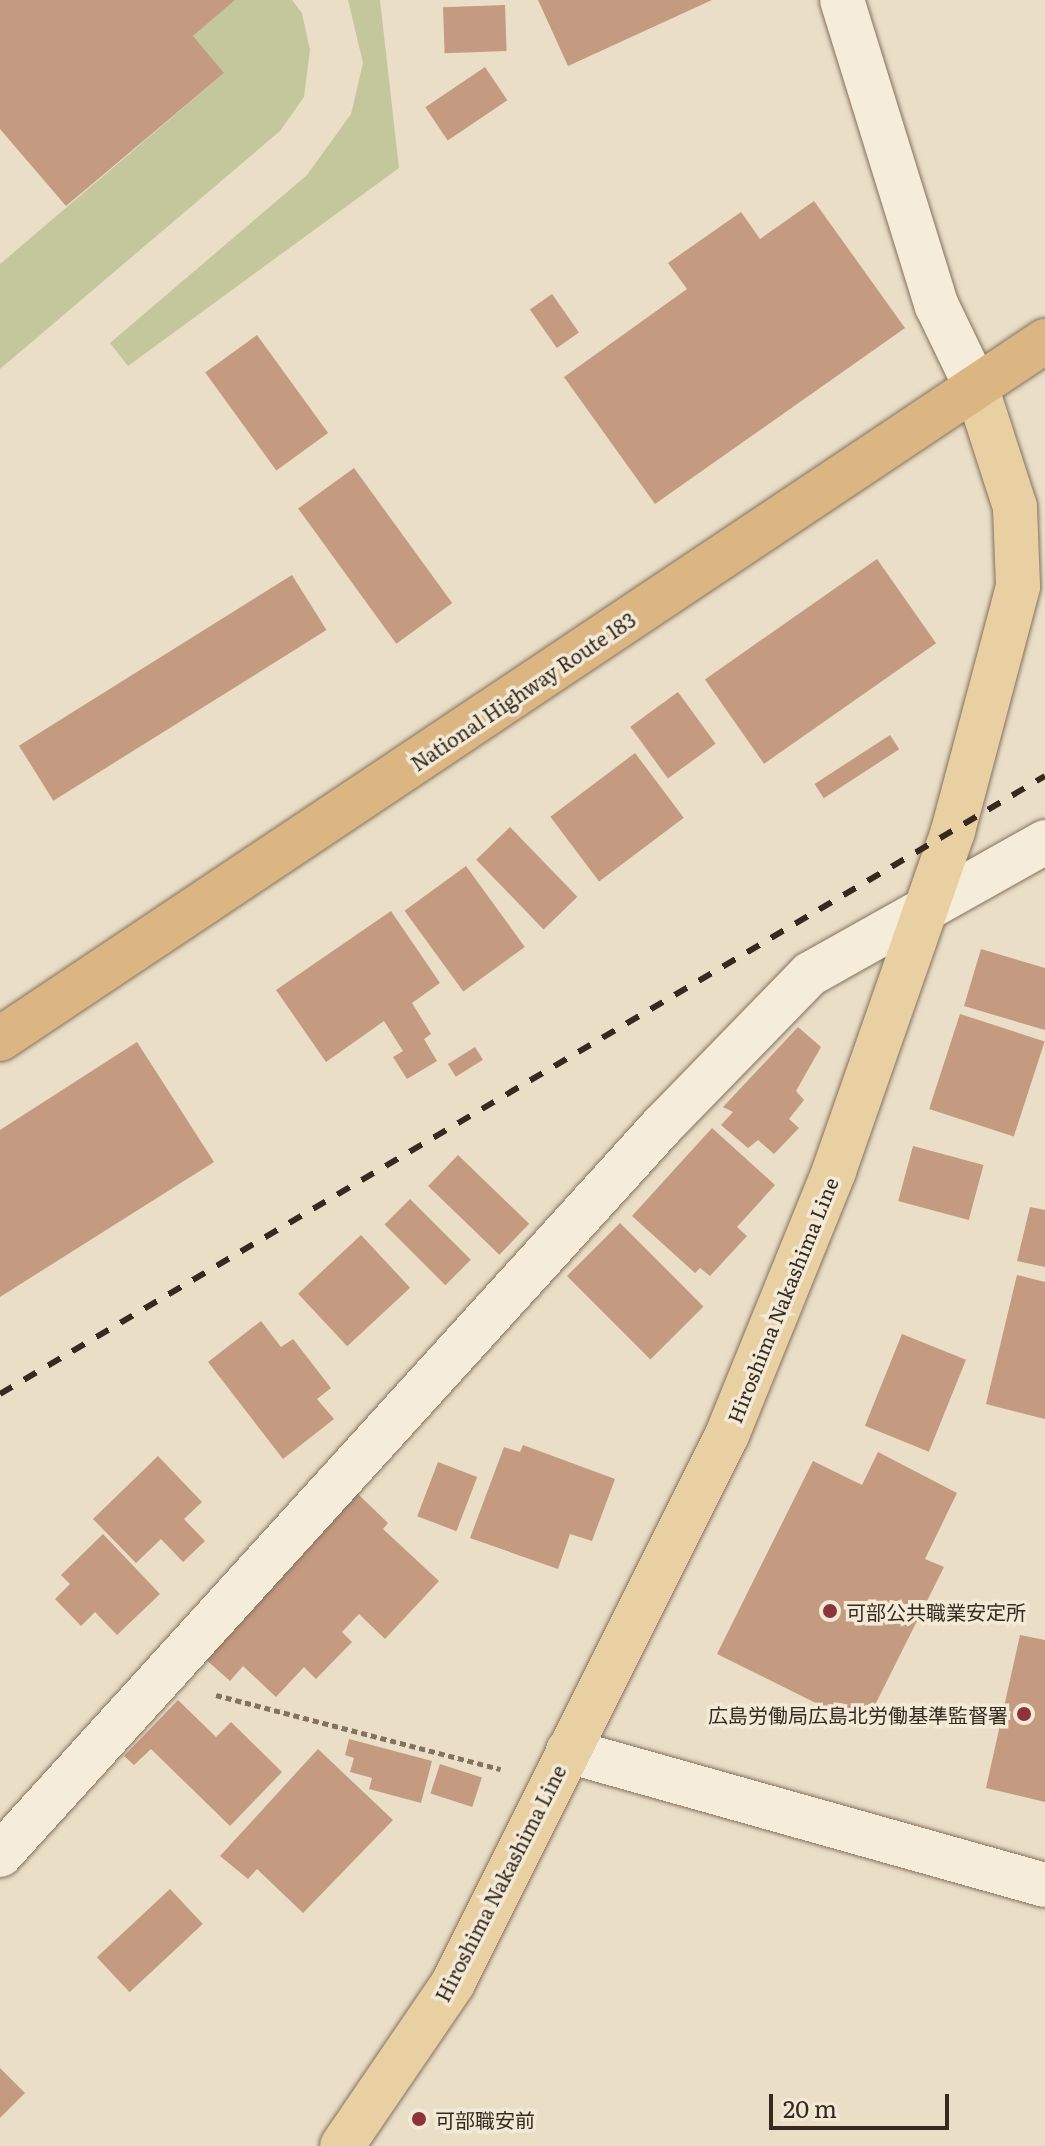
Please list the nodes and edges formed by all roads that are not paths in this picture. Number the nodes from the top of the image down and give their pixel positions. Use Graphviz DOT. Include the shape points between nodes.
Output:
graph roads {
  1 [pos="842,0"];
  2 [pos="1045,341"];
  3 [pos="977,389"];
  4 [pos="1045,842"];
  5 [pos="924,909"];
  6 [pos="0,1039"];
  7 [pos="560,1767"];
  8 [pos="0,1855"];
  9 [pos="1045,1885"];
  10 [pos="342,2146"];
  1 -- 3 [label="street" via="937,306"];
  2 -- 3 [label="highway, National Highway Route 183"];
  3 -- 5 [label="main road, Hiroshima Nakashima Line" via="1015,507 1018,586 953,831"];
  3 -- 6 [label="highway, National Highway Route 183"];
  4 -- 5 [label="street"];
  5 -- 7 [label="main road, Hiroshima Nakashima Line" via="834,1171 727,1435"];
  5 -- 8 [label="street" via="810,974 662,1126"];
  7 -- 9 [label="street"];
  7 -- 10 [label="main road, Hiroshima Nakashima Line" via="453,1983"];
}
